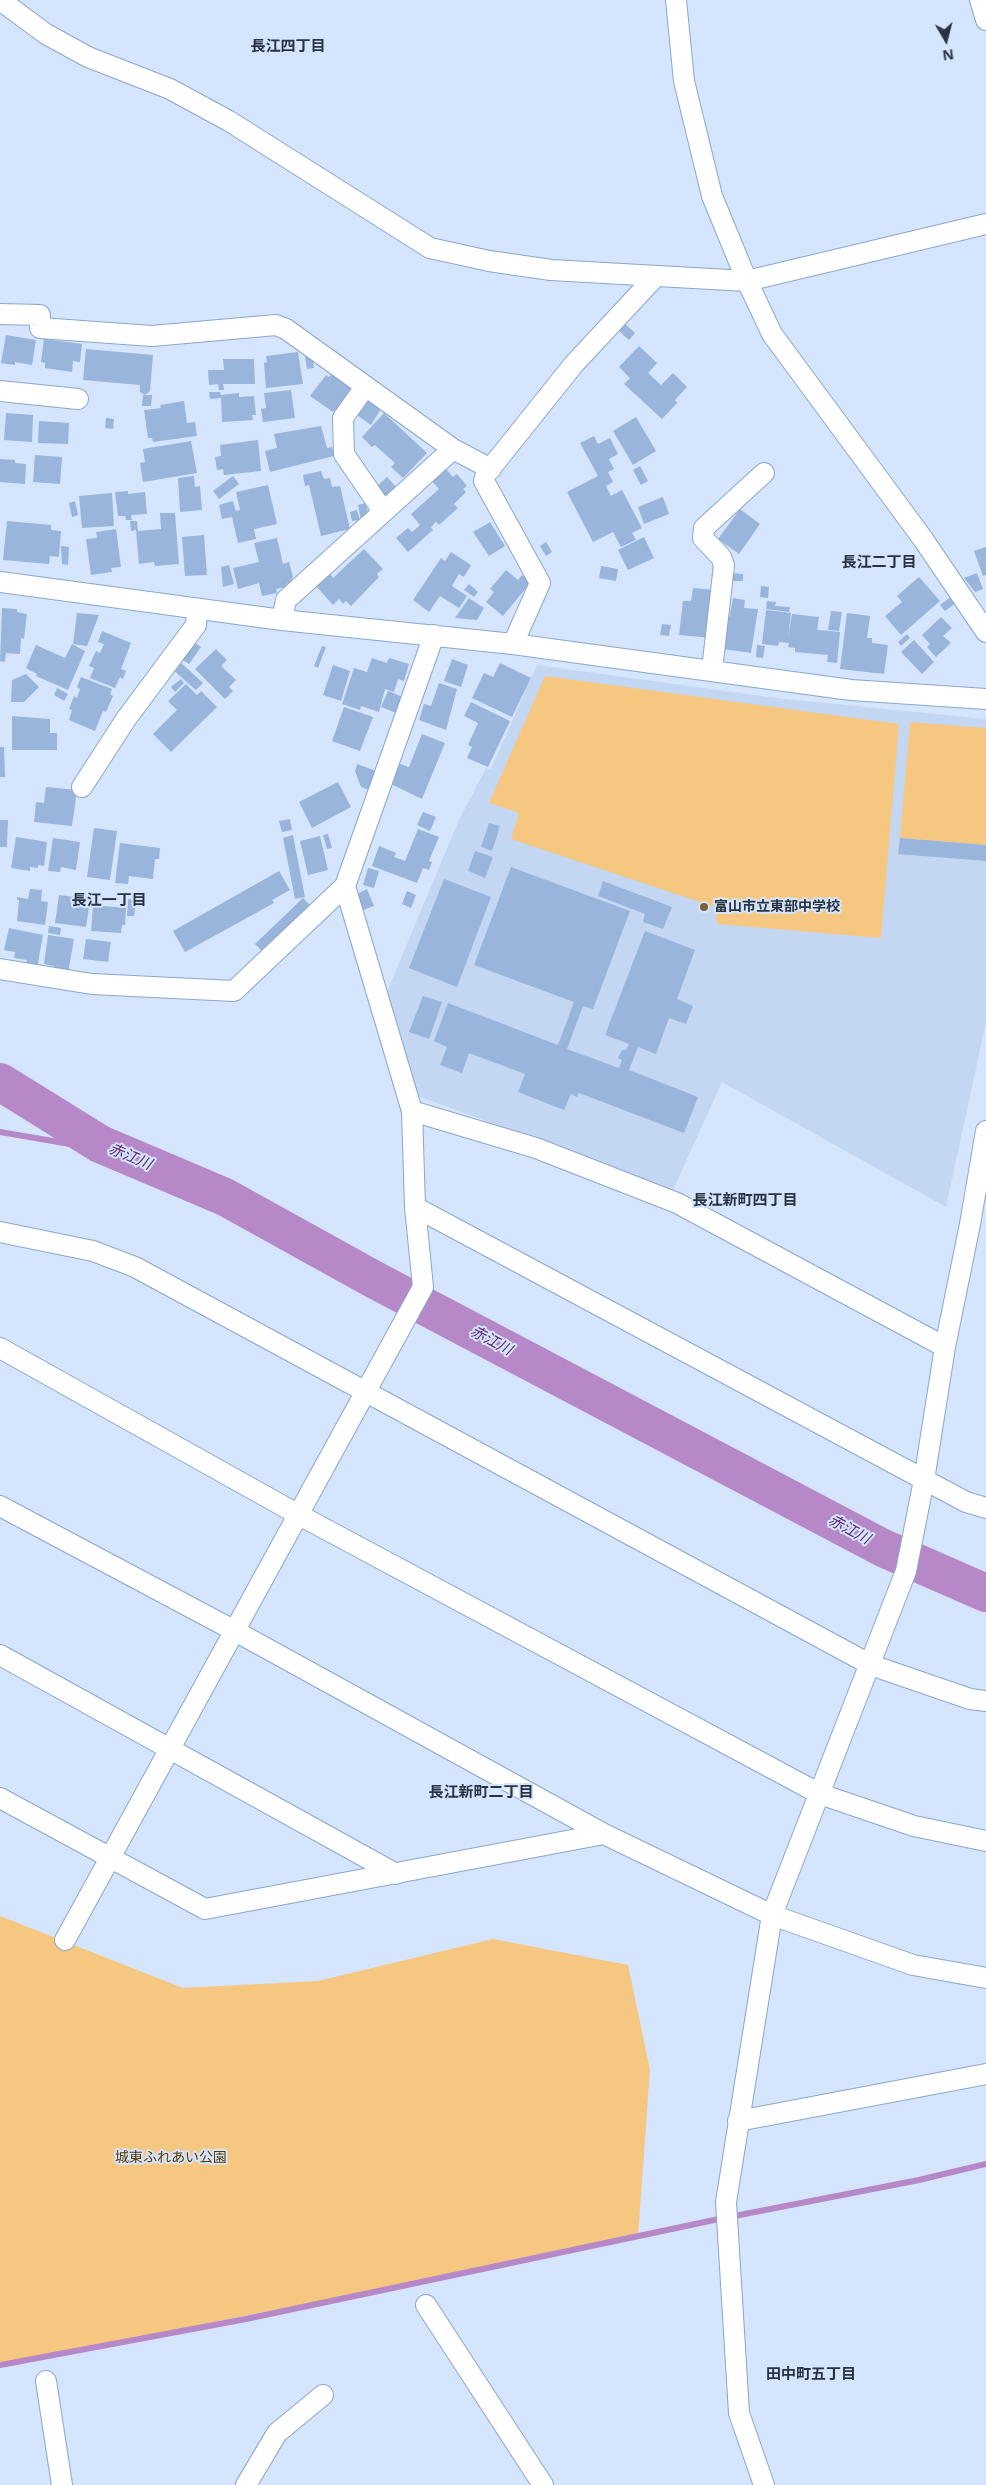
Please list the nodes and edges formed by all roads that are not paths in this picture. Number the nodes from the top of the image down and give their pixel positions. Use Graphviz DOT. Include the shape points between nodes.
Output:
graph roads {
  1 [pos="0,0"];
  2 [pos="676,0"];
  3 [pos="980,0"];
  4 [pos="986,20"];
  5 [pos="986,224"];
  6 [pos="656,276"];
  7 [pos="747,280"];
  8 [pos="0,314"];
  9 [pos="365,387"];
  10 [pos="0,392"];
  11 [pos="78,398"];
  12 [pos="453,449"];
  13 [pos="491,469"];
  14 [pos="764,473"];
  15 [pos="384,511"];
  16 [pos="0,582"];
  17 [pos="197,609"];
  18 [pos="282,620"];
  19 [pos="986,632"];
  20 [pos="434,635"];
  21 [pos="513,644"];
  22 [pos="712,670"];
  23 [pos="986,699"];
  24 [pos="82,787"];
  25 [pos="345,886"];
  26 [pos="0,969"];
  27 [pos="412,1110"];
  28 [pos="986,1131"];
  29 [pos="415,1207"];
  30 [pos="978,1226"];
  31 [pos="0,1232"];
  32 [pos="945,1347"];
  33 [pos="0,1348"];
  34 [pos="367,1392"];
  35 [pos="924,1480"];
  36 [pos="0,1506"];
  37 [pos="986,1508"];
  38 [pos="299,1515"];
  39 [pos="235,1631"];
  40 [pos="0,1655"];
  41 [pos="870,1665"];
  42 [pos="986,1701"];
  43 [pos="170,1749"];
  44 [pos="820,1794"];
  45 [pos="0,1798"];
  46 [pos="604,1834"];
  47 [pos="986,1841"];
  48 [pos="111,1856"];
  49 [pos="396,1874"];
  50 [pos="772,1915"];
  51 [pos="65,1940"];
  52 [pos="986,1978"];
  53 [pos="986,2074"];
  54 [pos="738,2121"];
  55 [pos="426,2304"];
  56 [pos="46,2381"];
  57 [pos="323,2395"];
  58 [pos="62,2485"];
  59 [pos="246,2485"];
  60 [pos="543,2485"];
  61 [pos="764,2485"];
  1 -- 6 [label="street" via="46,34 88,57 170,89 229,121 430,248 551,270"];
  2 -- 7 [label="street" via="684,81 712,196"];
  3 -- 4 [label="street"];
  5 -- 7 [label="street"];
  6 -- 7 [label="street"];
  6 -- 13 [label="street" via="574,364"];
  7 -- 19 [label="street" via="772,334 924,539"];
  8 -- 9 [label="street" via="40,315 40,328 152,336 276,325"];
  9 -- 12 [label="street"];
  9 -- 15 [label="street" via="343,418 344,454"];
  10 -- 11 [label="street"];
  12 -- 13 [label="street"];
  12 -- 15 [label="street"];
  13 -- 21 [label="street" via="484,481 540,583"];
  14 -- 22 [label="street" via="704,528 703,538 721,557 724,565"];
  15 -- 18 [label="street" via="286,600"];
  16 -- 17 [label="street"];
  17 -- 18 [label="street"];
  17 -- 24 [label="street" via="196,625 126,719"];
  18 -- 20 [label="street"];
  20 -- 21 [label="street"];
  20 -- 25 [label="street"];
  21 -- 22 [label="street"];
  22 -- 23 [label="street" via="852,690"];
  25 -- 26 [label="street" via="234,991 92,984"];
  25 -- 27 [label="street"];
  27 -- 29 [label="street"];
  27 -- 32 [label="street" via="536,1148 677,1203"];
  28 -- 30 [label="street"];
  29 -- 34 [label="street" via="423,1287"];
  29 -- 35 [label="street"];
  30 -- 32 [label="street"];
  31 -- 34 [label="street" via="93,1251 135,1267"];
  32 -- 35 [label="street"];
  33 -- 38 [label="street"];
  34 -- 38 [label="street"];
  34 -- 41 [label="street"];
  35 -- 37 [label="street" via="966,1502"];
  35 -- 41 [label="street" via="906,1571"];
  36 -- 39 [label="street"];
  38 -- 39 [label="street"];
  38 -- 44 [label="street"];
  39 -- 43 [label="street"];
  39 -- 46 [label="street"];
  40 -- 43 [label="street"];
  41 -- 42 [label="street" via="970,1699"];
  41 -- 44 [label="street"];
  43 -- 48 [label="street"];
  43 -- 49 [label="street"];
  44 -- 47 [label="street" via="914,1826"];
  44 -- 50 [label="street"];
  45 -- 48 [label="street"];
  46 -- 49 [label="street"];
  46 -- 50 [label="street"];
  48 -- 49 [label="street" via="205,1909"];
  48 -- 51 [label="street"];
  50 -- 52 [label="street" via="913,1965"];
  50 -- 54 [label="street"];
  53 -- 54 [label="street"];
  54 -- 61 [label="street" via="726,2202 739,2413"];
  55 -- 60 [label="street"];
  56 -- 58 [label="street"];
  57 -- 59 [label="street" via="277,2434"];
}
